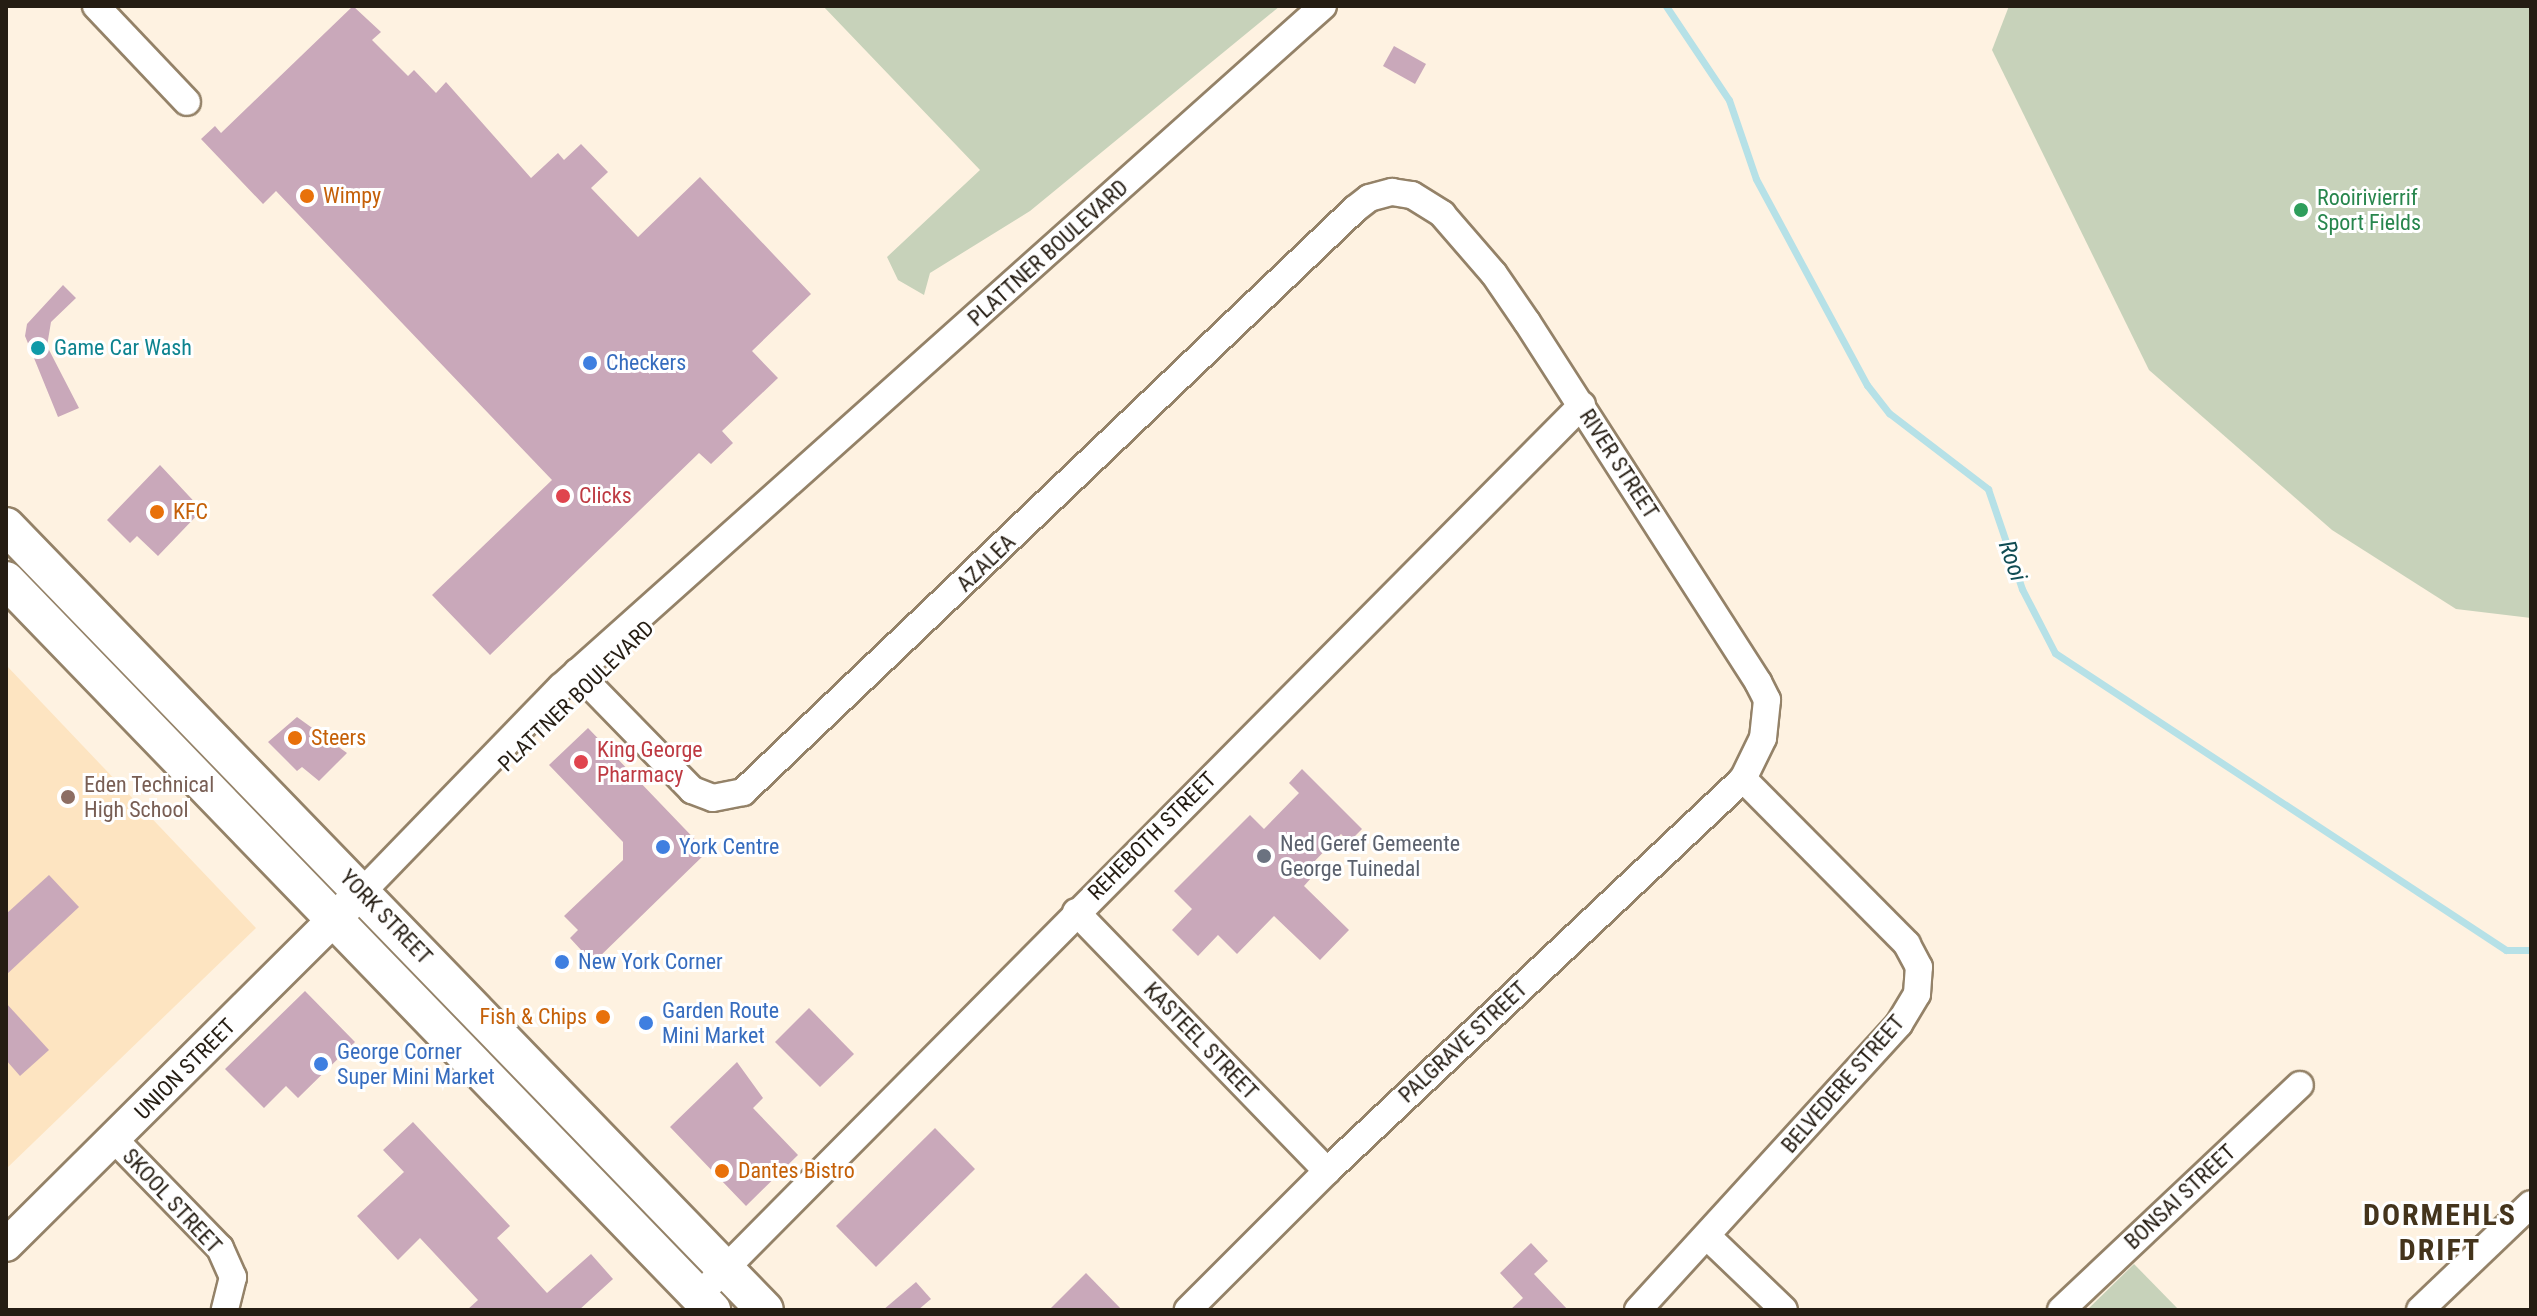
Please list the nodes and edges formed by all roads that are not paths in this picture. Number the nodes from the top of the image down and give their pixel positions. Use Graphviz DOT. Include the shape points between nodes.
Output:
graph roads {
  1 [pos="96,6"];
  2 [pos="1323,6"];
  3 [pos="187,102"];
  4 [pos="1392,192"];
  5 [pos="1582,405"];
  6 [pos="6,526"];
  7 [pos="6,580"];
  8 [pos="582,678"];
  9 [pos="1743,779"];
  10 [pos="362,892"];
  11 [pos="1076,912"];
  12 [pos="336,919"];
  13 [pos="2300,1085"];
  14 [pos="114,1139"];
  15 [pos="1327,1171"];
  16 [pos="2531,1204"];
  17 [pos="1708,1237"];
  18 [pos="6,1245"];
  19 [pos="723,1266"];
  20 [pos="702,1306"];
  21 [pos="225,1310"];
  22 [pos="765,1310"];
  23 [pos="1188,1310"];
  24 [pos="1638,1310"];
  25 [pos="1784,1310"];
  26 [pos="2061,1310"];
  27 [pos="2420,1310"];
  1 -- 3 [label="street"];
  2 -- 8 [label="street, PLATTNER BOULEVARD" via="773,501 742,522"];
  4 -- 5 [label="street, RIVER STREET" via="1427,203 1457,231 1494,274"];
  4 -- 8 [label="street, AZALEA" via="1369,198 1355,209 743,792 713,798 692,790"];
  5 -- 9 [label="street, RIVER STREET" via="1767,700 1763,738"];
  5 -- 11 [label="street, REHEBOTH STREET"];
  6 -- 10 [label="main road, YORK STREET"];
  7 -- 12 [label="main road, YORK STREET"];
  8 -- 10 [label="street, PLATTNER BOULEVARD" via="467,801 440,815"];
  9 -- 15 [label="street, PALGRAVE STREET"];
  9 -- 17 [label="street, BELVEDERE STREET" via="1907,944 1919,967 1917,994 1899,1024"];
  10 -- 12 [label="street, UNION STREET"];
  10 -- 19 [label="main road, YORK STREET"];
  11 -- 15 [label="street, KASTEEL STREET"];
  11 -- 19 [label="street, REHEBOTH STREET"];
  12 -- 14 [label="street, UNION STREET"];
  12 -- 20 [label="main road, YORK STREET"];
  13 -- 26 [label="street, BONSAI STREET"];
  14 -- 18 [label="street, UNION STREET"];
  14 -- 21 [label="street, SKOOL STREET" via="220,1248 233,1277"];
  15 -- 23 [label="street, PALGRAVE STREET"];
  16 -- 27 [label="street"];
  17 -- 24 [label="street, BELVEDERE STREET"];
  17 -- 25 [label="street"];
  19 -- 20 [label="street, REHEBOTH STREET"];
  19 -- 22 [label="main road, YORK STREET"];
}
